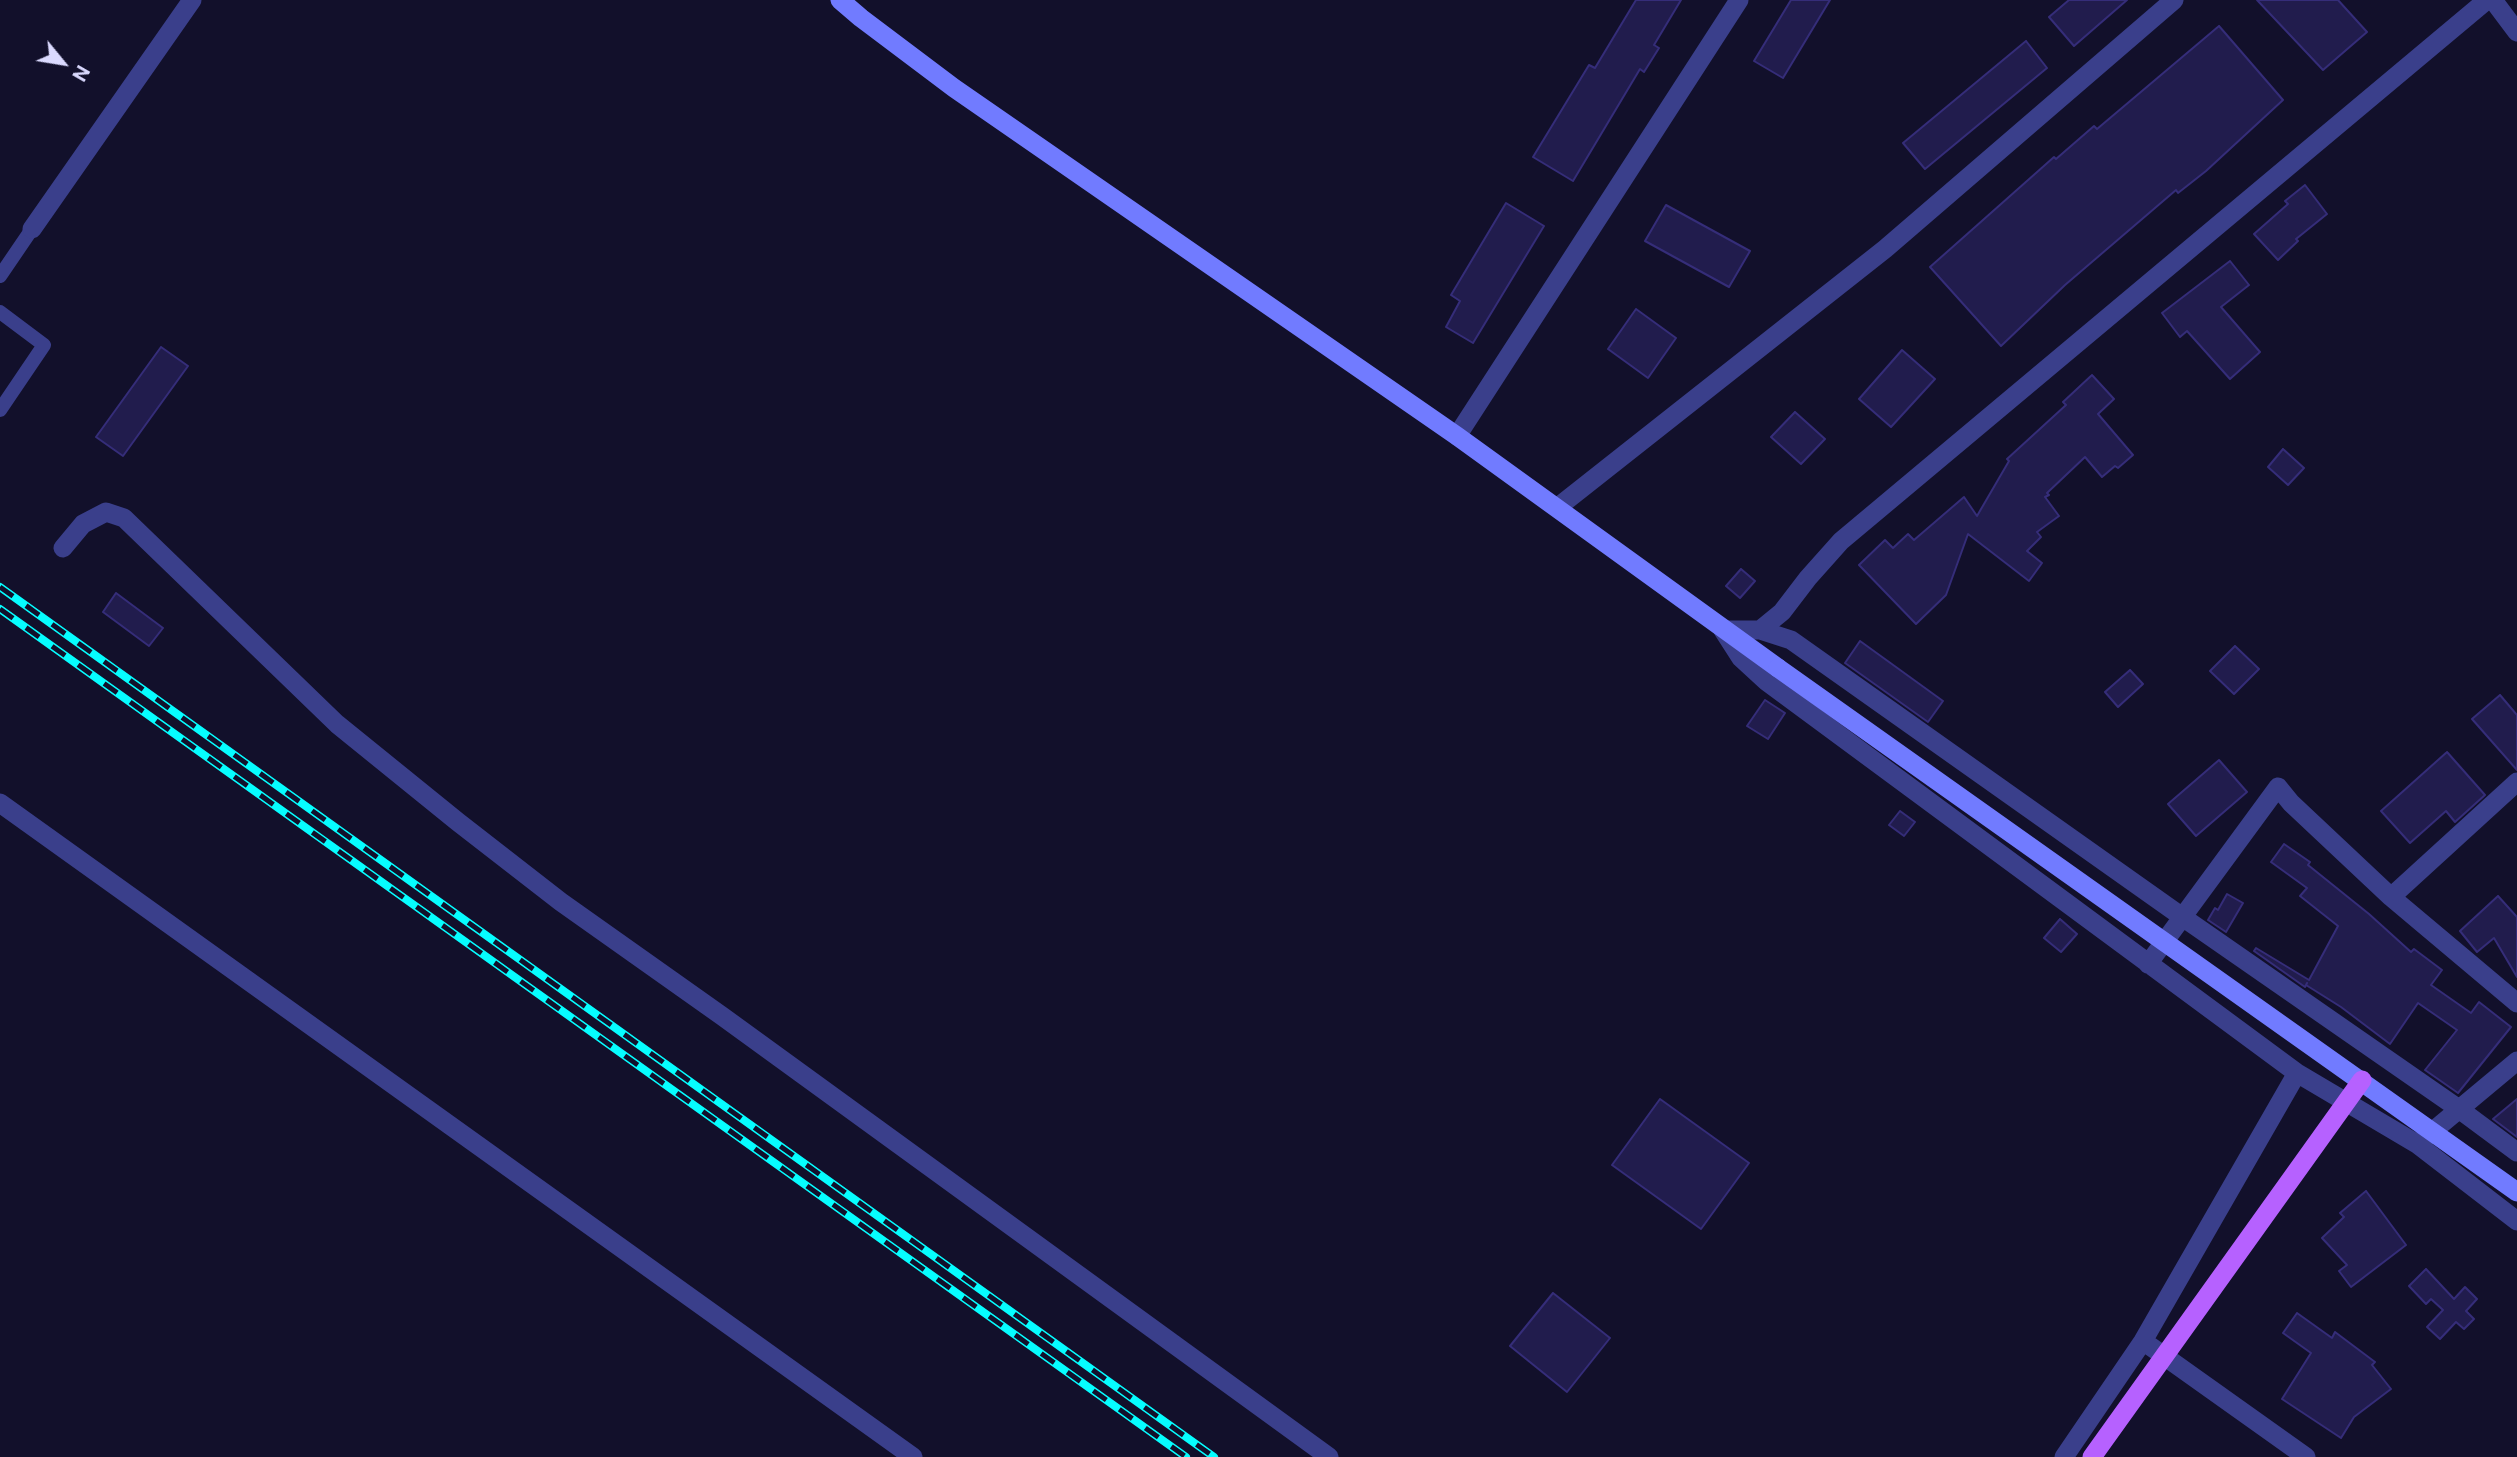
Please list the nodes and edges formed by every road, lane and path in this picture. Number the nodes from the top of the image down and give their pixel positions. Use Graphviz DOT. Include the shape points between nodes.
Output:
graph roads {
  1 [pos="192,0"];
  2 [pos="840,0"];
  3 [pos="1739,0"];
  4 [pos="2174,0"];
  5 [pos="2487,0"];
  6 [pos="2493,0"];
  7 [pos="2517,32"];
  8 [pos="32,229"];
  9 [pos="0,276"];
  10 [pos="0,312"];
  11 [pos="0,410"];
  12 [pos="1457,436"];
  13 [pos="1558,507"];
  14 [pos="63,548"];
  15 [pos="1723,630"];
  16 [pos="1760,630"];
  17 [pos="2517,782"];
  18 [pos="0,803"];
  19 [pos="2391,897"];
  20 [pos="2181,916"];
  21 [pos="2148,964"];
  22 [pos="2517,1003"];
  23 [pos="2517,1060"];
  24 [pos="2297,1073"];
  25 [pos="2362,1080"];
  26 [pos="2459,1109"];
  27 [pos="2417,1144"];
  28 [pos="2517,1152"];
  29 [pos="2517,1192"];
  30 [pos="2517,1221"];
  31 [pos="2143,1341"];
  32 [pos="914,1457"];
  33 [pos="1329,1457"];
  34 [pos="2064,1457"];
  35 [pos="2092,1457"];
  36 [pos="2306,1457"];
  1 -- 8 [label="street"];
  2 -- 12 [label="main road" via="954,88"];
  3 -- 12 [label="street"];
  4 -- 13 [label="street" via="1885,249"];
  5 -- 16 [label="street" via="1841,541 1782,612"];
  6 -- 7 [label="street"];
  8 -- 9 [label="lane"];
  10 -- 11 [label="lane" via="44,345"];
  12 -- 13 [label="main road"];
  13 -- 15 [label="main road"];
  14 -- 33 [label="street" via="83,524 106,512 124,518 337,724 468,830"];
  15 -- 16 [label="street"];
  15 -- 21 [label="street" via="1741,658 1766,681"];
  15 -- 25 [label="main road, bridge"];
  16 -- 20 [label="street" via="1791,639"];
  17 -- 19 [label="street"];
  18 -- 32 [label="street"];
  19 -- 20 [label="street" via="2278,787"];
  19 -- 22 [label="street"];
  20 -- 21 [label="street"];
  20 -- 26 [label="street"];
  21 -- 24 [label="street"];
  23 -- 26 [label="street"];
  24 -- 27 [label="street"];
  24 -- 31 [label="street"];
  25 -- 29 [label="main road, bridge"];
  25 -- 35 [label="main road, bridge"];
  26 -- 27 [label="street"];
  26 -- 28 [label="street"];
  27 -- 30 [label="street"];
  31 -- 34 [label="street"];
  31 -- 36 [label="street"];
}
